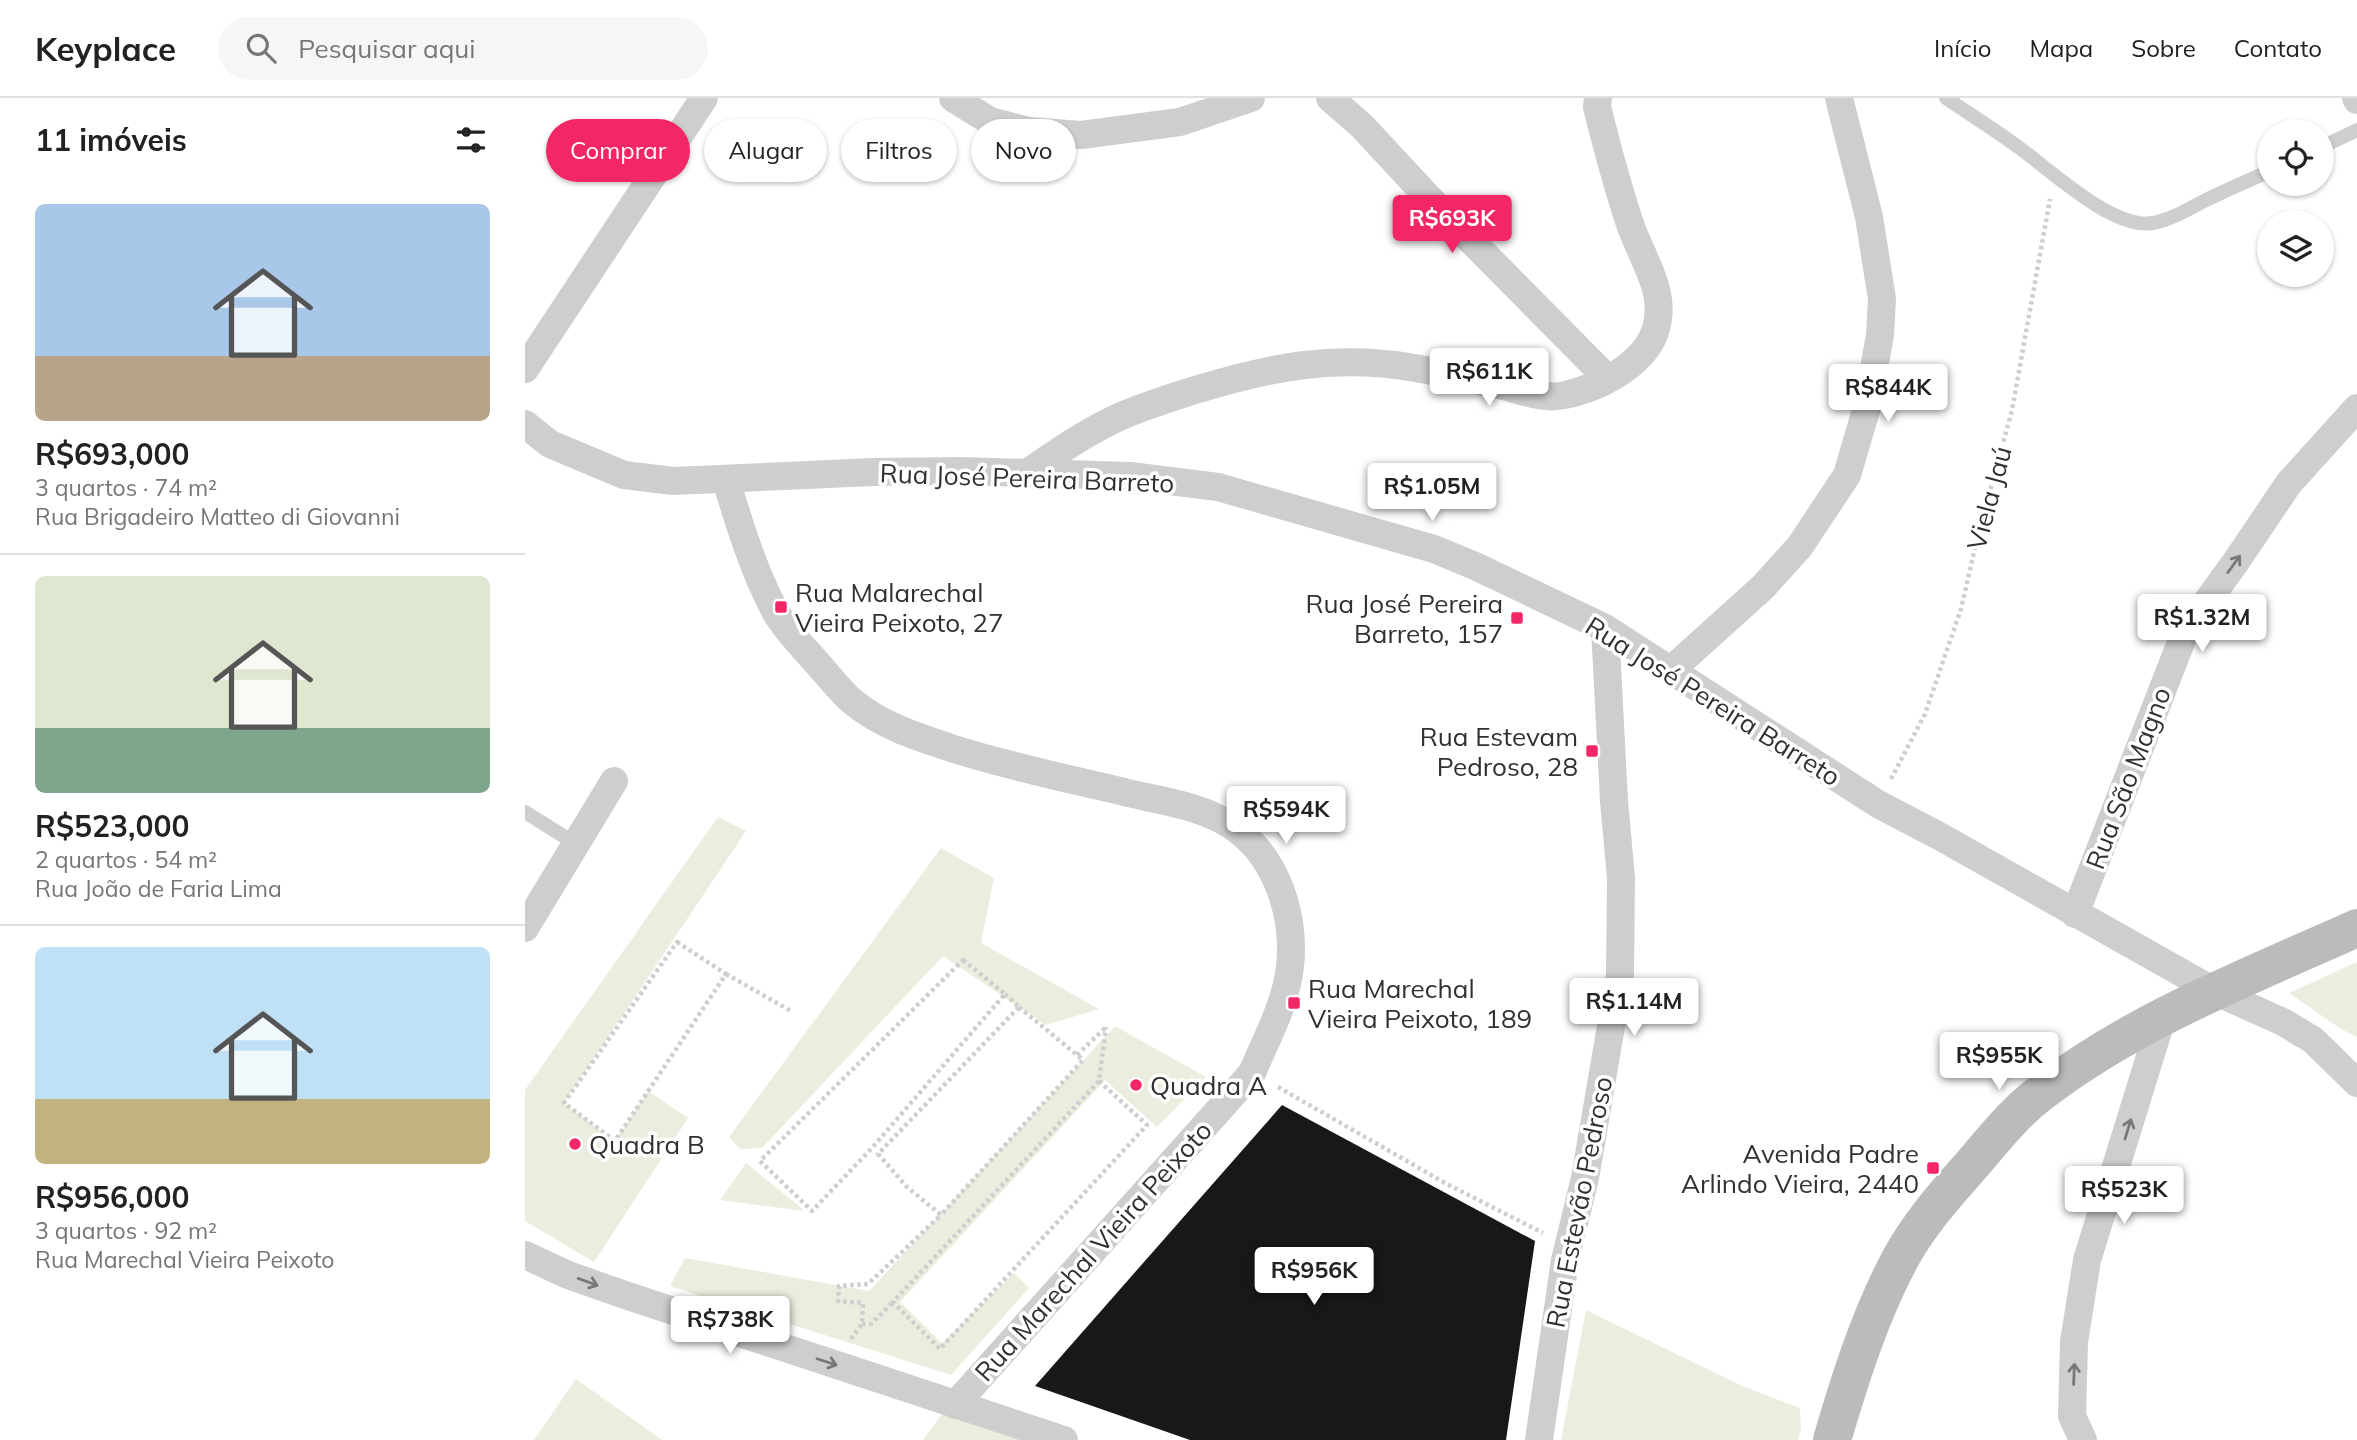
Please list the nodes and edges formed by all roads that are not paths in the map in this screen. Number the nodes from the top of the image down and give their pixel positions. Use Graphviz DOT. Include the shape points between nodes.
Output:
graph roads {
  1 [pos="704,98"];
  2 [pos="953,98"];
  3 [pos="1251,98"];
  4 [pos="1330,98"];
  5 [pos="1598,98"];
  6 [pos="1839,98"];
  7 [pos="1946,98"];
  8 [pos="2357,131"];
  9 [pos="2334,142"];
  10 [pos="2257,177"];
  11 [pos="525,369"];
  12 [pos="1607,378"];
  13 [pos="2357,408"];
  14 [pos="525,424"];
  15 [pos="1027,473"];
  16 [pos="726,480"];
  17 [pos="1605,628"];
  18 [pos="1671,670"];
  19 [pos="614,780"];
  20 [pos="525,812"];
  21 [pos="576,845"];
  22 [pos="2075,914"];
  23 [pos="525,928"];
  24 [pos="2357,928"];
  25 [pos="2214,991"];
  26 [pos="2162,1018"];
  27 [pos="2357,1083"];
  28 [pos="525,1255"];
  29 [pos="955,1405"];
  30 [pos="1064,1440"];
  31 [pos="1539,1440"];
  32 [pos="1832,1440"];
  33 [pos="2083,1440"];
  1 -- 11 [label="street"];
  2 -- 3 [label="street" via="990,121 1029,131 1081,135 1179,122"];
  4 -- 12 [label="street"];
  5 -- 12 [label="street" via="1610,161 1658,302 1658,320 1649,345 1635,362"];
  6 -- 18 [label="street" via="1869,217 1882,299 1867,407 1847,475 1800,546 1763,587"];
  7 -- 10 [label="lane" via="2022,149 2054,177 2128,221 2155,223"];
  8 -- 9 [label="lane"];
  12 -- 15 [label="street" via="1563,396 1535,395 1376,361 1278,368 1118,417"];
  22 -- 13 [label="street, Rua São Magno, one-way" via="2185,632 2289,483"];
  14 -- 16 [label="street, Rua José Pereira Barreto" via="550,444 624,475 673,481"];
  15 -- 16 [label="street, Rua José Pereira Barreto" via="873,472"];
  15 -- 17 [label="street, Rua José Pereira Barreto" via="1130,476 1218,487 1434,550"];
  16 -- 29 [label="street, Rua Marechal Vieira Peixoto" via="775,611 852,701 911,735 1001,764 1181,805 1221,819 1247,837 1264,857 1281,891 1292,945 1287,984 1252,1073"];
  17 -- 18 [label="street, Rua José Pereira Barreto"];
  17 -- 31 [label="street, Rua Estevão Pedroso" via="1621,877 1621,974 1569,1246"];
  18 -- 22 [label="street, Rua José Pereira Barreto" via="1878,804"];
  19 -- 21 [label="street"];
  20 -- 21 [label="lane"];
  21 -- 23 [label="street"];
  22 -- 25 [label="street, Rua José Pereira Barreto"];
  24 -- 25 [label="main road"];
  25 -- 26 [label="main road"];
  25 -- 27 [label="street, Rua José Pereira Barreto" via="2283,1021 2313,1040"];
  26 -- 32 [label="main road" via="2036,1096 1940,1200 1900,1258 1874,1312"];
  33 -- 26 [label="street, one-way" via="2072,1416 2074,1342 2087,1260"];
  28 -- 29 [label="street, one-way" via="625,1295"];
  29 -- 30 [label="street"];
}
